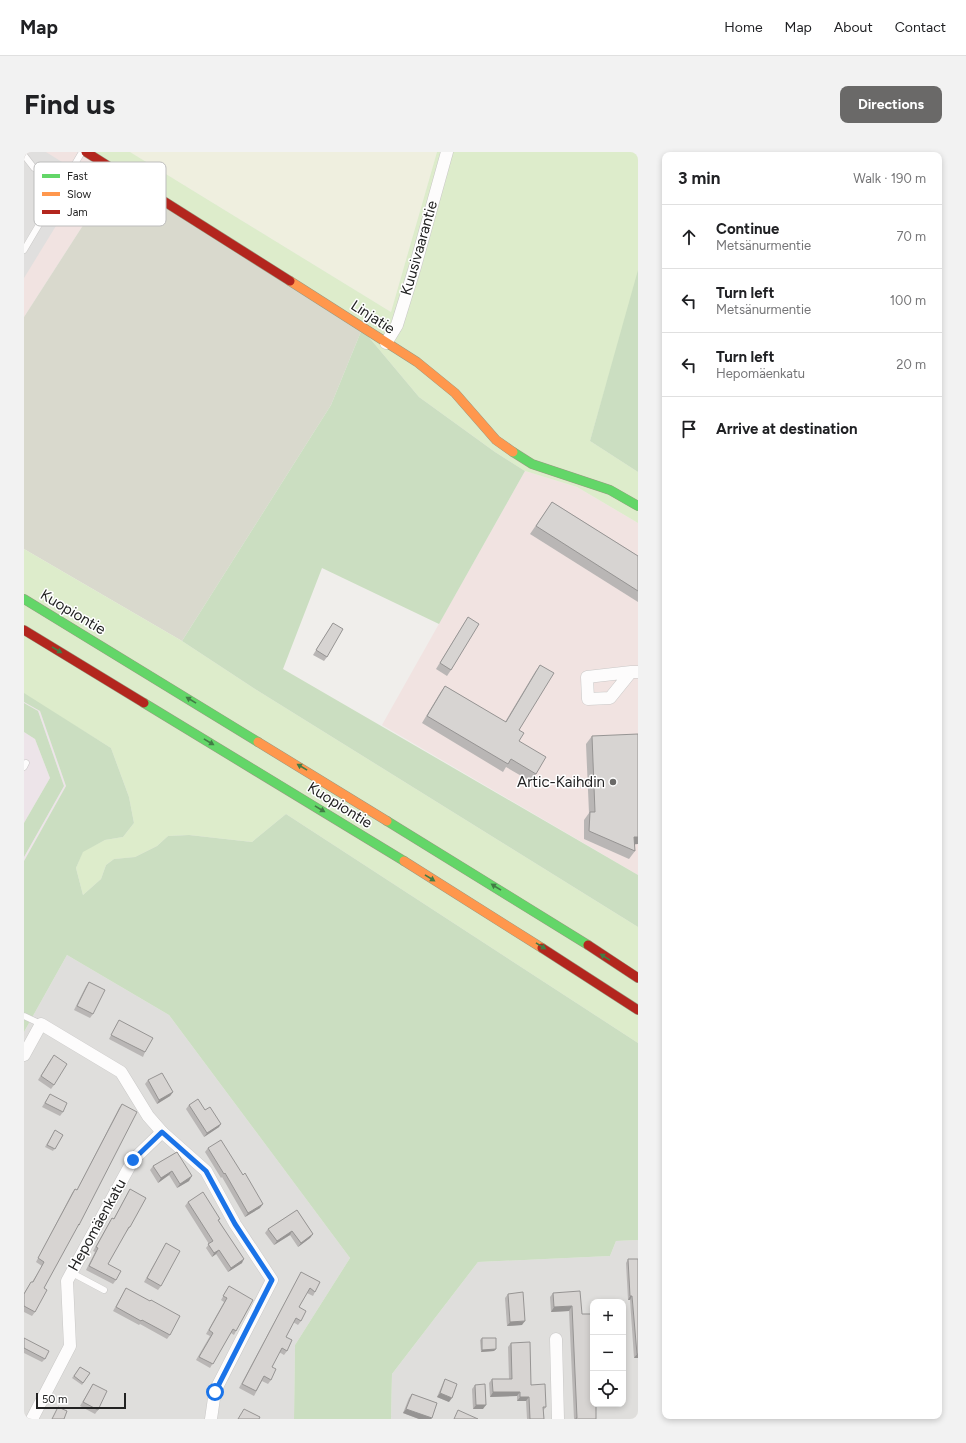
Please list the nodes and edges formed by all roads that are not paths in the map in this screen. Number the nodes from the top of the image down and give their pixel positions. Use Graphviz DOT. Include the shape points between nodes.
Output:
graph roads {
  1 [pos="82,152"];
  2 [pos="86,152"];
  3 [pos="447,152"];
  4 [pos="24,155"];
  5 [pos="76,162"];
  6 [pos="102,162"];
  7 [pos="34,168"];
  8 [pos="166,203"];
  9 [pos="38,226"];
  10 [pos="24,250"];
  11 [pos="386,343"];
  12 [pos="638,506"];
  13 [pos="24,598"];
  14 [pos="24,630"];
  15 [pos="638,978"];
  16 [pos="638,1010"];
  17 [pos="24,1016"];
  18 [pos="41,1024"];
  19 [pos="24,1055"];
  20 [pos="162,1132"];
  21 [pos="72,1273"];
  22 [pos="104,1290"];
  23 [pos="556,1339"];
  24 [pos="32,1419"];
  25 [pos="211,1419"];
  26 [pos="558,1419"];
  1 -- 5 [label="lane"];
  2 -- 6 [label="main road, Linjatie"];
  3 -- 11 [label="street, Kuusivaarantie" via="397,326"];
  4 -- 7 [label="lane"];
  8 -- 11 [label="main road, Linjatie"];
  9 -- 10 [label="lane"];
  11 -- 12 [label="main road, Linjatie" via="417,362 455,393 496,440 532,464 610,490"];
  15 -- 13 [label="main road, Kuopiontie, one-way" via="546,918"];
  14 -- 16 [label="main road, Kuopiontie, one-way" via="344,824 547,950"];
  17 -- 18 [label="lane"];
  18 -- 19 [label="street"];
  18 -- 20 [label="street" via="121,1072 148,1116"];
  20 -- 21 [label="street, Hepomäenkatu" via="133,1160"];
  20 -- 25 [label="street" via="206,1171 235,1224 272,1280 215,1392"];
  21 -- 22 [label="lane"];
  21 -- 24 [label="street, Hepomäenkatu" via="67,1281 70,1346"];
  23 -- 26 [label="street"];
}
